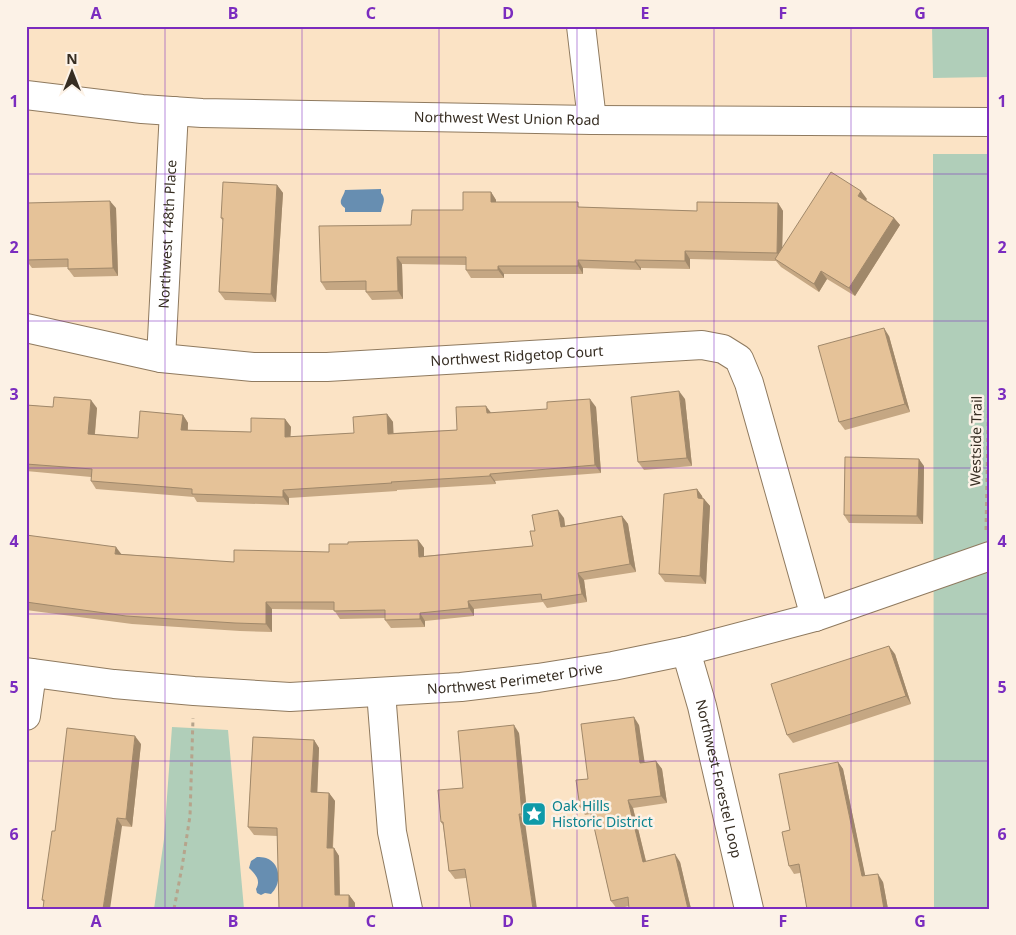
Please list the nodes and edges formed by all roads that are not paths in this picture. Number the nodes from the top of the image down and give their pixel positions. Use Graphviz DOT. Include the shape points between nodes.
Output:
graph roads {
  1 [pos="580,26"];
  2 [pos="26,95"];
  3 [pos="174,111"];
  4 [pos="592,120"];
  5 [pos="990,122"];
  6 [pos="26,328"];
  7 [pos="161,358"];
  8 [pos="988,557"];
  9 [pos="815,617"];
  10 [pos="686,651"];
  11 [pos="29,672"];
  12 [pos="380,692"];
  13 [pos="26,716"];
  14 [pos="408,909"];
  15 [pos="749,909"];
  1 -- 4 [label="street"];
  2 -- 3 [label="street, Northwest West Union Road"];
  3 -- 4 [label="street, Northwest West Union Road"];
  3 -- 7 [label="street, Northwest 148th Place"];
  4 -- 5 [label="street, Northwest West Union Road"];
  6 -- 7 [label="street, Northwest Ridgetop Court"];
  7 -- 9 [label="street, Northwest Ridgetop Court" via="253,367 327,367 702,346 723,349 739,359 749,383"];
  8 -- 9 [label="street, Northwest Perimeter Drive"];
  9 -- 10 [label="street, Northwest Perimeter Drive"];
  10 -- 12 [label="street, Northwest Perimeter Drive" via="538,678"];
  10 -- 15 [label="street, Northwest Forestel Loop"];
  11 -- 12 [label="street, Northwest Perimeter Drive" via="114,684 290,697"];
  11 -- 13 [label="street"];
  12 -- 14 [label="street" via="392,832"];
}
